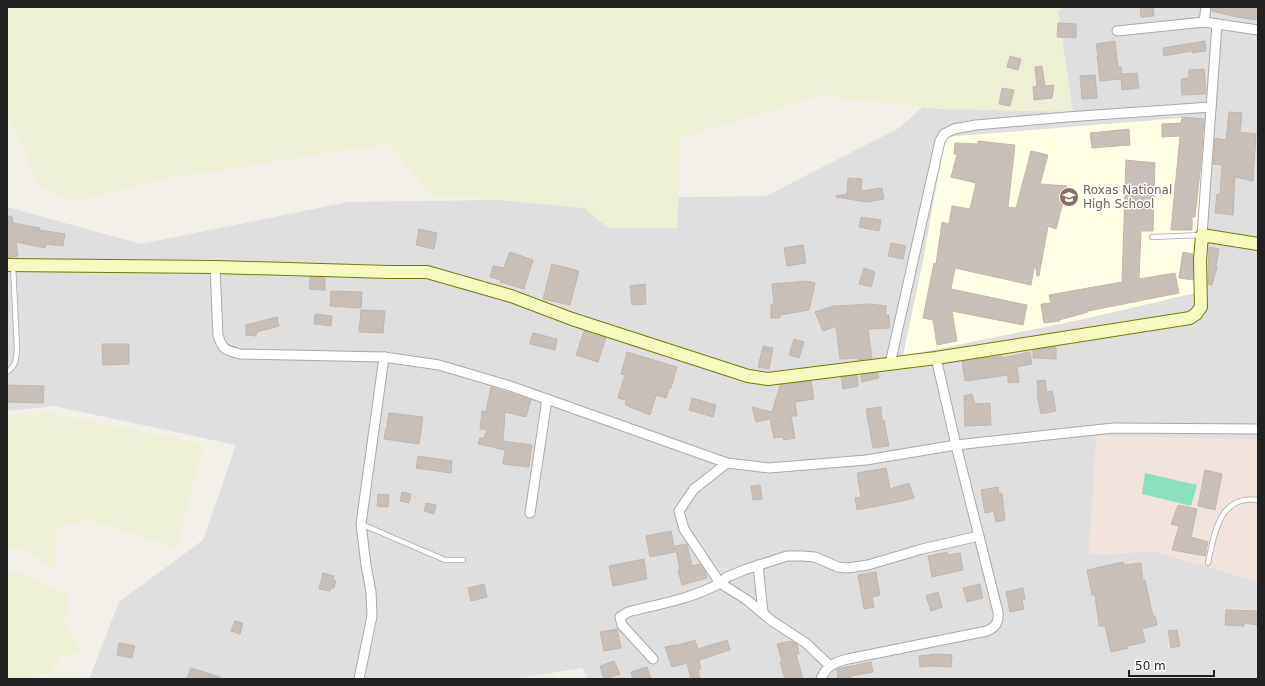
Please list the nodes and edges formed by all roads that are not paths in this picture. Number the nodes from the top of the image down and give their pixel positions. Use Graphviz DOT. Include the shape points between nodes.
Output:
graph roads {
  1 [pos="1206,7"];
  2 [pos="1204,22"];
  3 [pos="1217,24"];
  4 [pos="1258,30"];
  5 [pos="1117,31"];
  6 [pos="1211,107"];
  7 [pos="1202,235"];
  8 [pos="1152,238"];
  9 [pos="1258,244"];
  10 [pos="10,265"];
  11 [pos="215,268"];
  12 [pos="384,357"];
  13 [pos="936,358"];
  14 [pos="890,364"];
  15 [pos="7,372"];
  16 [pos="547,400"];
  17 [pos="1258,429"];
  18 [pos="956,445"];
  19 [pos="727,463"];
  20 [pos="1258,500"];
  21 [pos="530,512"];
  22 [pos="361,524"];
  23 [pos="979,536"];
  24 [pos="463,560"];
  25 [pos="1208,563"];
  26 [pos="758,565"];
  27 [pos="720,583"];
  28 [pos="763,613"];
  29 [pos="653,660"];
  30 [pos="830,666"];
  31 [pos="359,679"];
  32 [pos="821,679"];
  1 -- 2 [label="street"];
  2 -- 3 [label="street"];
  2 -- 5 [label="street"];
  3 -- 4 [label="street"];
  3 -- 6 [label="street"];
  6 -- 7 [label="street"];
  6 -- 14 [label="street" via="976,125 954,129 944,134 940,141"];
  7 -- 8 [label="lane"];
  7 -- 9 [label="street"];
  7 -- 13 [label="street" via="1201,307 1190,318"];
  10 -- 11 [label="street"];
  10 -- 15 [label="lane" via="17,349 13,368"];
  11 -- 12 [label="street" via="218,335 221,345 229,351 240,354"];
  11 -- 14 [label="street" via="427,272 511,296 572,319 748,376 768,379"];
  12 -- 16 [label="street" via="439,365"];
  12 -- 22 [label="street"];
  13 -- 14 [label="street"];
  13 -- 18 [label="street"];
  16 -- 19 [label="street"];
  16 -- 21 [label="street"];
  17 -- 18 [label="street" via="1113,428"];
  18 -- 19 [label="street" via="866,460 769,468"];
  18 -- 23 [label="street"];
  19 -- 27 [label="street" via="694,489 679,511 684,529"];
  20 -- 25 [label="lane" via="1241,500 1231,505 1223,514 1215,530"];
  22 -- 24 [label="lane" via="445,560"];
  22 -- 31 [label="street" via="372,616"];
  23 -- 26 [label="street" via="848,568 802,556 787,556"];
  23 -- 30 [label="street" via="998,612 997,624 993,628 848,658"];
  26 -- 27 [label="street" via="727,577"];
  26 -- 28 [label="street"];
  27 -- 28 [label="street"];
  27 -- 29 [label="street" via="687,597 628,612 620,617 622,626"];
  28 -- 30 [label="street" via="806,643"];
  30 -- 32 [label="street"];
}
